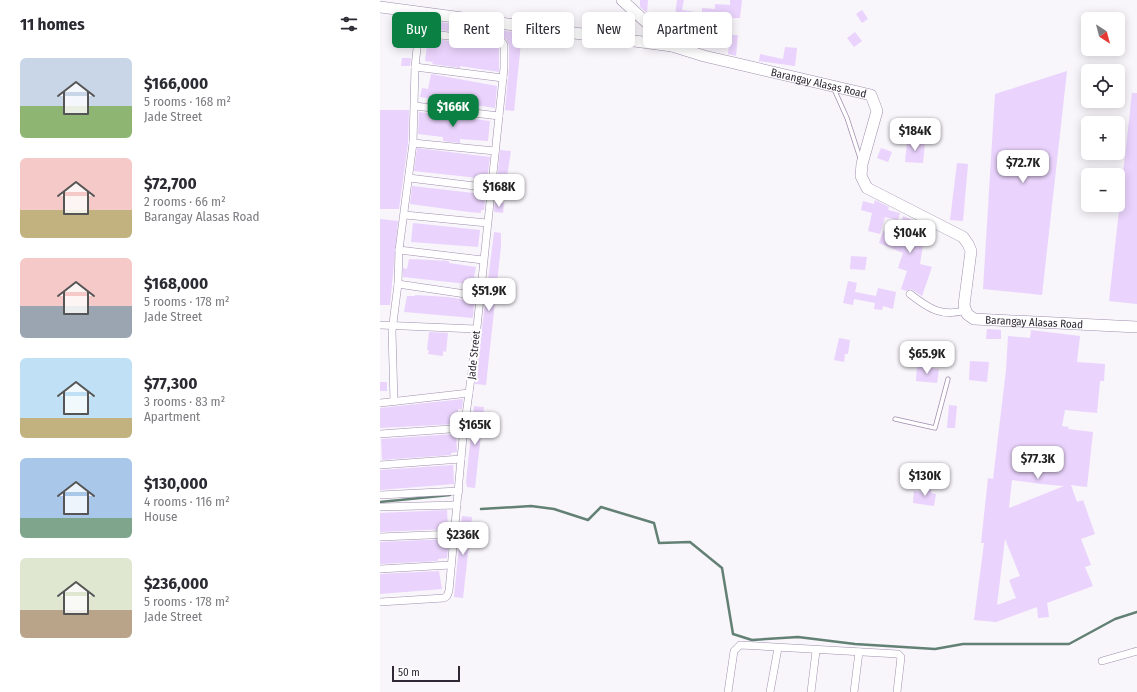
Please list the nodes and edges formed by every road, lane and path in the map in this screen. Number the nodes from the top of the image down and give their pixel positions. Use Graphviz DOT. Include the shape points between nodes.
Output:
graph roads {
  1 [pos="622,0"];
  2 [pos="380,7"];
  3 [pos="643,19"];
  4 [pos="643,42"];
  5 [pos="678,48"];
  6 [pos="415,67"];
  7 [pos="503,78"];
  8 [pos="832,86"];
  9 [pos="415,106"];
  10 [pos="498,116"];
  11 [pos="413,143"];
  12 [pos="495,151"];
  13 [pos="862,164"];
  14 [pos="408,178"];
  15 [pos="491,188"];
  16 [pos="405,215"];
  17 [pos="487,223"];
  18 [pos="399,250"];
  19 [pos="483,260"];
  20 [pos="398,284"];
  21 [pos="910,294"];
  22 [pos="479,296"];
  23 [pos="966,310"];
  24 [pos="380,325"];
  25 [pos="392,326"];
  26 [pos="1137,327"];
  27 [pos="476,329"];
  28 [pos="948,379"];
  29 [pos="470,393"];
  30 [pos="394,402"];
  31 [pos="380,403"];
  32 [pos="895,419"];
  33 [pos="464,428"];
  34 [pos="380,434"];
  35 [pos="461,459"];
  36 [pos="380,464"];
  37 [pos="459,491"];
  38 [pos="380,495"];
  39 [pos="457,504"];
  40 [pos="380,507"];
  41 [pos="454,534"];
  42 [pos="380,537"];
  43 [pos="451,565"];
  44 [pos="380,569"];
  45 [pos="380,602"];
  46 [pos="778,648"];
  47 [pos="816,651"];
  48 [pos="1137,651"];
  49 [pos="859,652"];
  50 [pos="1102,661"];
  51 [pos="728,692"];
  52 [pos="770,692"];
  53 [pos="811,692"];
  54 [pos="854,692"];
  55 [pos="897,692"];
  1 -- 3 [label="street"];
  2 -- 4 [label="street, Barangay Alasas Road"];
  5 -- 8 [label="street, Barangay Alasas Road"];
  6 -- 7 [label="street"];
  6 -- 7 [label="street, Jade Street" via="418,38 423,33 503,43"];
  6 -- 9 [label="street"];
  7 -- 10 [label="street, Jade Street"];
  8 -- 13 [label="lane" via="847,118"];
  8 -- 13 [label="street, Barangay Alasas Road" via="871,95 877,111"];
  9 -- 10 [label="street"];
  9 -- 11 [label="street"];
  10 -- 12 [label="street, Jade Street"];
  11 -- 12 [label="street"];
  11 -- 14 [label="street"];
  12 -- 15 [label="street, Jade Street"];
  13 -- 23 [label="street, Barangay Alasas Road" via="861,176 867,188 963,238 968,244 971,251 964,305"];
  14 -- 15 [label="street"];
  14 -- 16 [label="street"];
  15 -- 17 [label="street, Jade Street"];
  16 -- 17 [label="street"];
  16 -- 18 [label="street"];
  17 -- 19 [label="street, Jade Street"];
  18 -- 19 [label="street"];
  18 -- 20 [label="street"];
  19 -- 22 [label="street, Jade Street"];
  20 -- 22 [label="street"];
  20 -- 25 [label="street"];
  21 -- 23 [label="street" via="929,308 942,312 955,314"];
  22 -- 27 [label="street, Jade Street"];
  23 -- 26 [label="street, Barangay Alasas Road" via="974,319"];
  24 -- 25 [label="street"];
  25 -- 27 [label="street"];
  25 -- 30 [label="street"];
  27 -- 29 [label="street, Jade Street"];
  28 -- 32 [label="lane" via="935,428"];
  29 -- 30 [label="street"];
  29 -- 33 [label="street, Jade Street"];
  30 -- 31 [label="street"];
  33 -- 34 [label="street"];
  33 -- 35 [label="street, Jade Street"];
  35 -- 36 [label="street"];
  35 -- 37 [label="street, Jade Street"];
  37 -- 38 [label="street"];
  37 -- 39 [label="street, Jade Street"];
  39 -- 40 [label="street"];
  39 -- 41 [label="street, Jade Street"];
  41 -- 42 [label="street"];
  41 -- 43 [label="street, Jade Street"];
  43 -- 44 [label="street"];
  43 -- 45 [label="street, Jade Street" via="447,596 444,598"];
  46 -- 47 [label="street"];
  46 -- 51 [label="street" via="736,647"];
  46 -- 52 [label="street"];
  47 -- 49 [label="street"];
  47 -- 53 [label="street"];
  48 -- 50 [label="street"];
  49 -- 54 [label="street"];
  49 -- 55 [label="street" via="892,653 901,657"];
}
